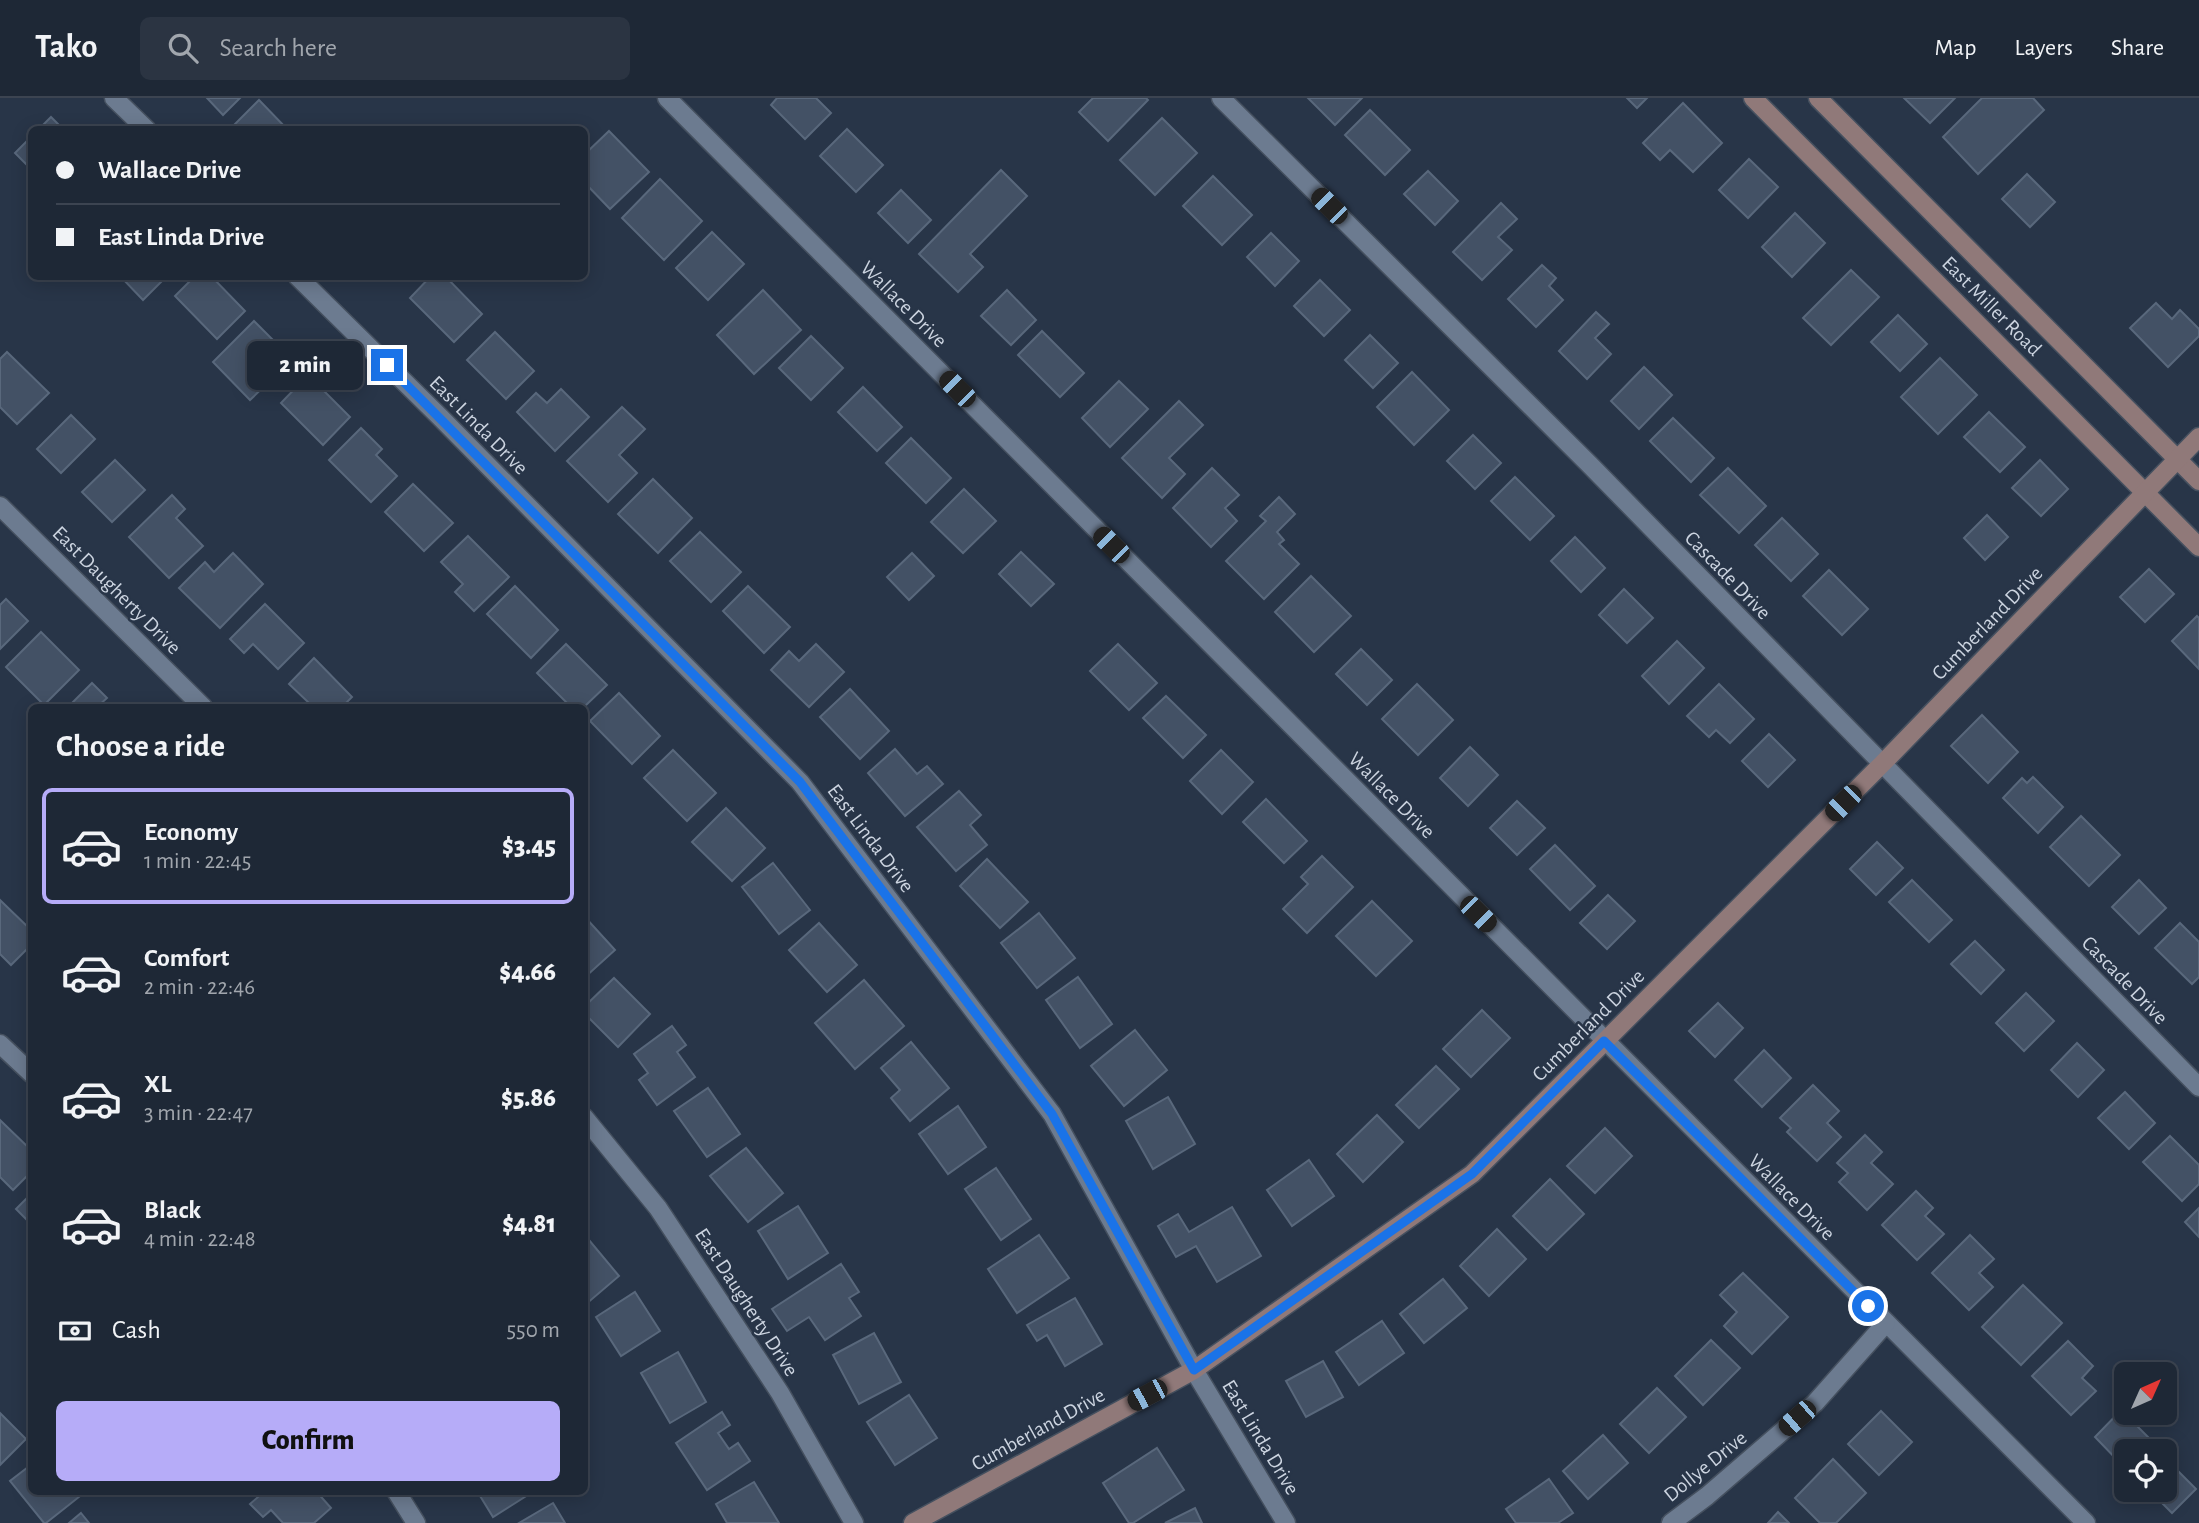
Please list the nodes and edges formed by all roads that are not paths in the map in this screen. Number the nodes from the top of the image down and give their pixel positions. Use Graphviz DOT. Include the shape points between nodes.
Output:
graph roads {
  1 [pos="114,98"];
  2 [pos="667,98"];
  3 [pos="1221,98"];
  4 [pos="1753,98"];
  5 [pos="1818,98"];
  6 [pos="142,126"];
  7 [pos="301,280"];
  8 [pos="2199,437"];
  9 [pos="2177,459"];
  10 [pos="2199,481"];
  11 [pos="2145,492"];
  12 [pos="0,506"];
  13 [pos="2199,547"];
  14 [pos="199,704"];
  15 [pos="1882,764"];
  16 [pos="1604,1041"];
  17 [pos="0,1044"];
  18 [pos="28,1070"];
  19 [pos="2199,1087"];
  20 [pos="588,1122"];
  21 [pos="1886,1323"];
  22 [pos="1194,1370"];
  23 [pos="398,1495"];
  24 [pos="416,1523"];
  25 [pos="854,1523"];
  26 [pos="913,1523"];
  27 [pos="1286,1523"];
  28 [pos="1671,1523"];
  29 [pos="2086,1523"];
  1 -- 6 [label="street"];
  2 -- 16 [label="street, Wallace Drive"];
  3 -- 15 [label="street, Cascade Drive"];
  4 -- 11 [label="street, East Miller Road"];
  5 -- 9 [label="street, East Miller Road"];
  7 -- 22 [label="street, East Linda Drive" via="800,782 1052,1114"];
  8 -- 9 [label="street, Cumberland Drive"];
  9 -- 10 [label="street, East Miller Road"];
  9 -- 11 [label="street, Cumberland Drive"];
  11 -- 13 [label="street, East Miller Road"];
  11 -- 15 [label="street, Cumberland Drive"];
  12 -- 14 [label="street, East Daugherty Drive"];
  15 -- 16 [label="street, Cumberland Drive"];
  15 -- 19 [label="street, Cascade Drive"];
  16 -- 21 [label="street, Wallace Drive"];
  16 -- 22 [label="street, Cumberland Drive" via="1472,1174"];
  17 -- 18 [label="street"];
  20 -- 25 [label="street, East Daugherty Drive" via="673,1231 780,1393"];
  21 -- 28 [label="street, Dollye Drive" via="1815,1403"];
  21 -- 29 [label="street, Wallace Drive"];
  22 -- 26 [label="street, Cumberland Drive"];
  22 -- 27 [label="street, East Linda Drive"];
  23 -- 24 [label="street"];
}
